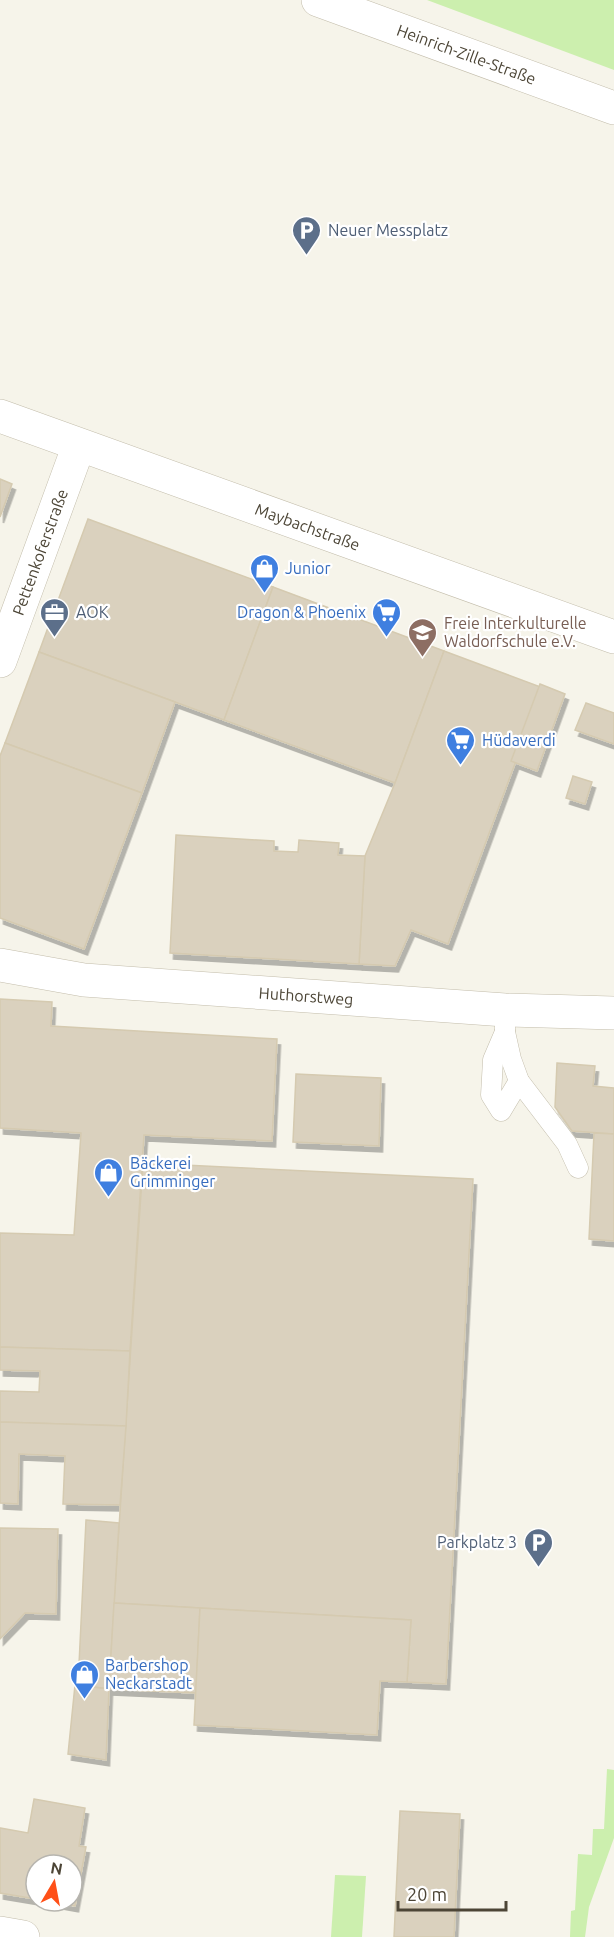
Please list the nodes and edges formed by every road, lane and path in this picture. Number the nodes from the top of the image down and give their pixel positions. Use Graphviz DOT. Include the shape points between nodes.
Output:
graph roads {
  1 [pos="318,0"];
  2 [pos="614,108"];
  3 [pos="0,417"];
  4 [pos="79,445"];
  5 [pos="614,637"];
  6 [pos="0,661"];
  7 [pos="0,965"];
  8 [pos="614,1013"];
  9 [pos="505,1021"];
  10 [pos="519,1081"];
  11 [pos="578,1168"];
  12 [pos="0,1933"];
  13 [pos="23,1937"];
  1 -- 2 [label="street, Heinrich-Zille-Straße"];
  3 -- 4 [label="street, Maybachstraße"];
  4 -- 5 [label="street, Maybachstraße"];
  4 -- 6 [label="street, Pettenkoferstraße"];
  7 -- 9 [label="street, Huthorstweg" via="84,980"];
  8 -- 9 [label="street, Huthorstweg"];
  9 -- 10 [label="lane"];
  9 -- 10 [label="lane" via="493,1060 491,1095 501,1111"];
  10 -- 11 [label="lane" via="567,1144"];
  12 -- 13 [label="street"];
}
